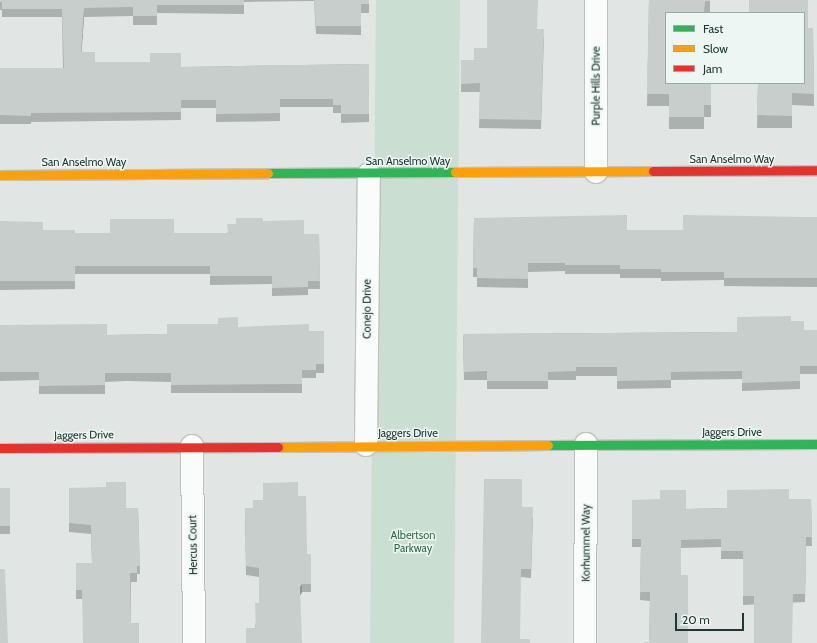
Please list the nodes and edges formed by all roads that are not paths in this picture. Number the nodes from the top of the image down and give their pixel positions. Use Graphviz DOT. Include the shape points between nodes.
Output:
graph roads {
  1 [pos="596,0"];
  2 [pos="817,170"];
  3 [pos="596,172"];
  4 [pos="369,174"];
  5 [pos="0,175"];
  6 [pos="586,444"];
  7 [pos="817,444"];
  8 [pos="366,445"];
  9 [pos="192,446"];
  10 [pos="0,448"];
  11 [pos="194,643"];
  12 [pos="585,643"];
  1 -- 3 [label="street, Purple Hills Drive"];
  2 -- 3 [label="street, San Anselmo Way"];
  3 -- 4 [label="street, San Anselmo Way"];
  4 -- 5 [label="street, San Anselmo Way"];
  4 -- 8 [label="street, Conejo Drive"];
  6 -- 7 [label="street, Jaggers Drive"];
  6 -- 8 [label="street, Jaggers Drive"];
  6 -- 12 [label="street, Korhummel Way"];
  8 -- 9 [label="street, Jaggers Drive"];
  9 -- 10 [label="street, Jaggers Drive"];
  9 -- 11 [label="street, Hercus Court"];
}
